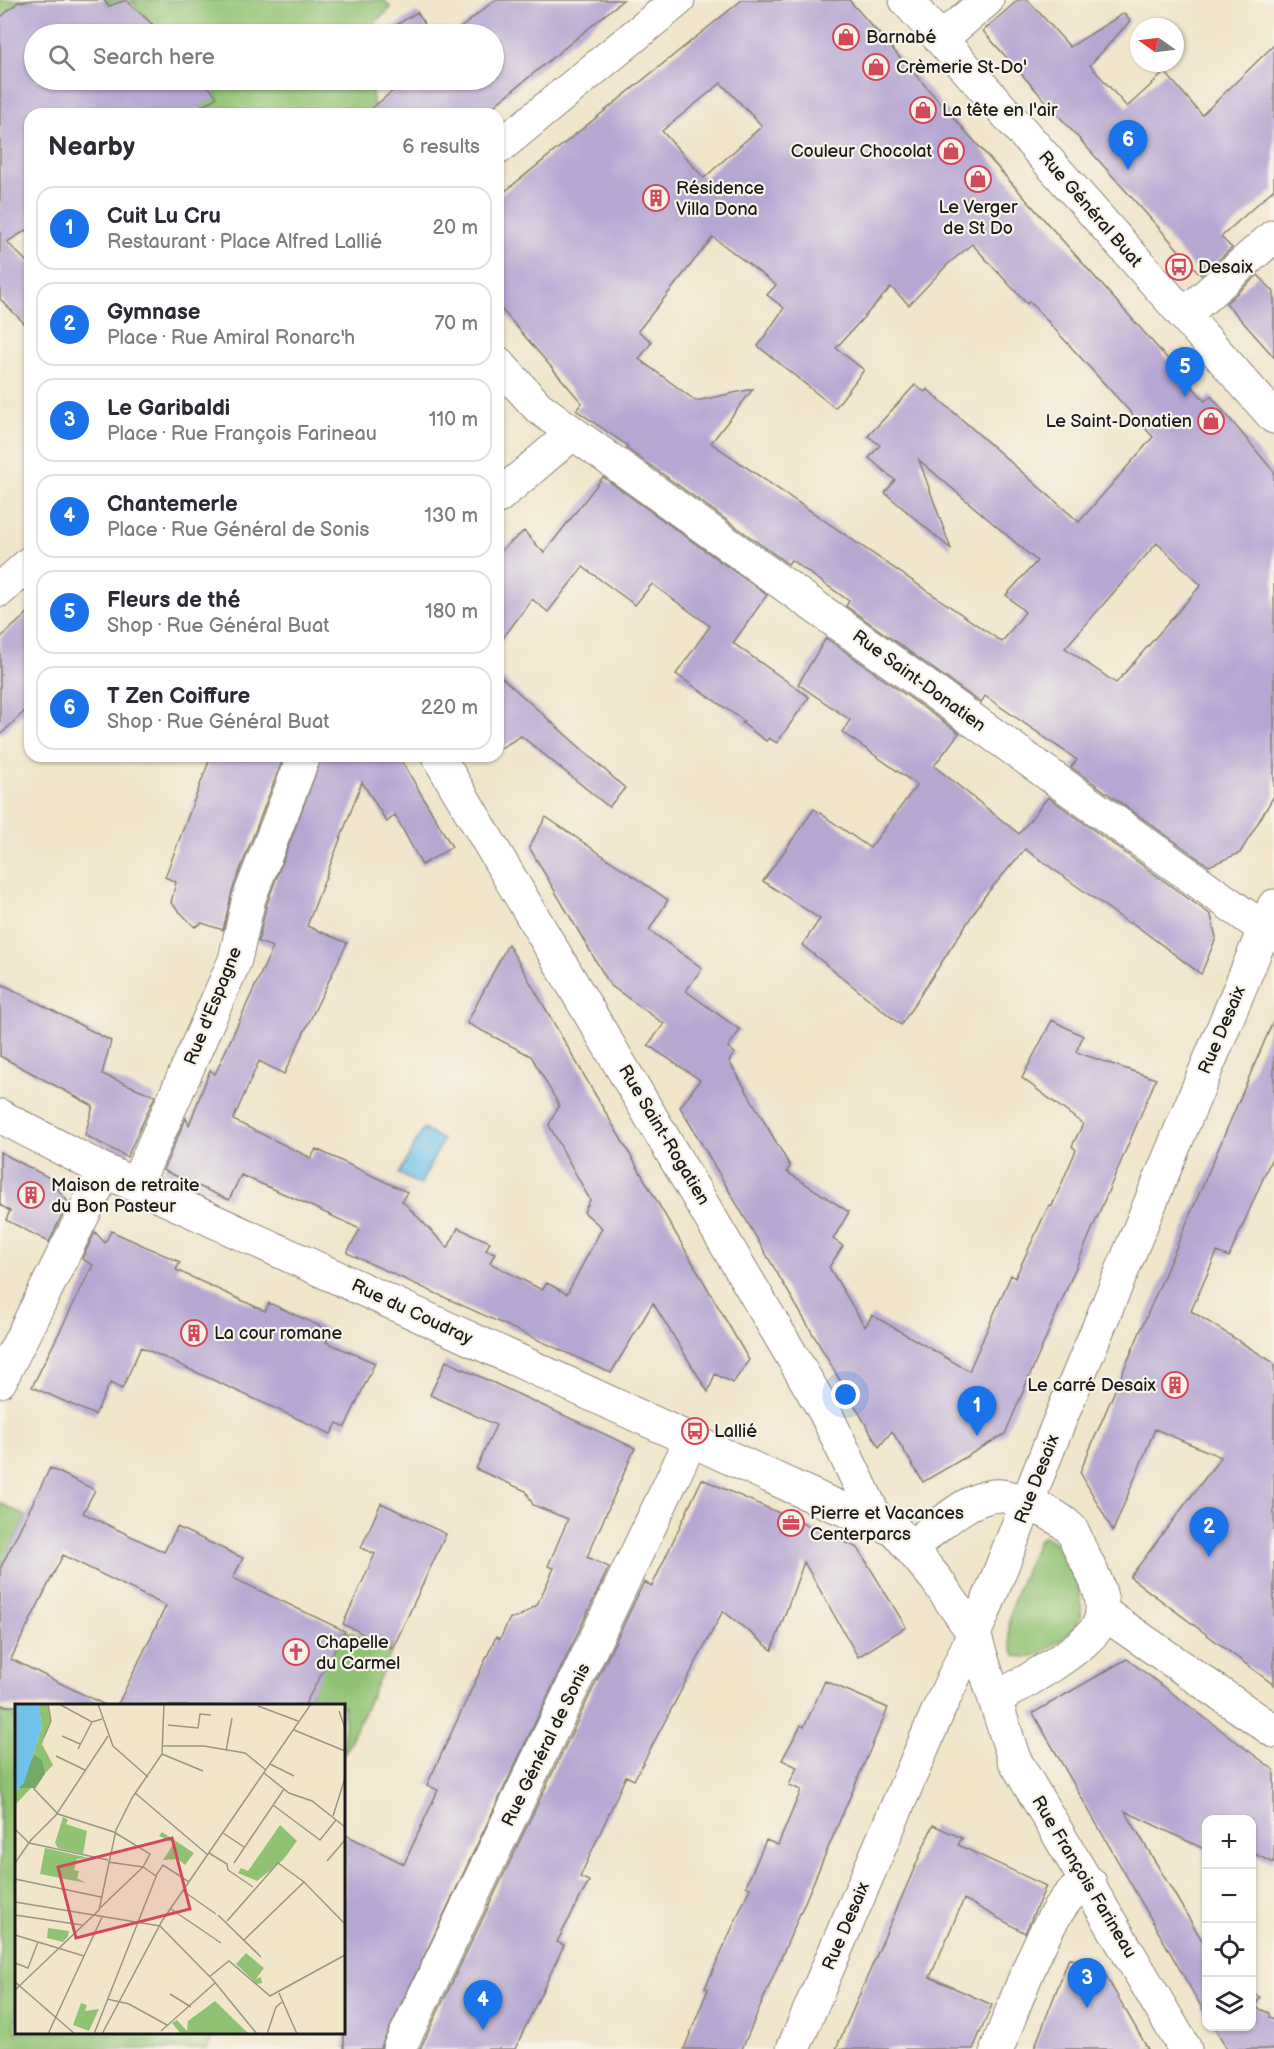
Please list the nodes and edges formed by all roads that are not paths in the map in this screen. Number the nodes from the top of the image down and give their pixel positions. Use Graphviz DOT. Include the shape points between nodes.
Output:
graph roads {
  1 [pos="678,0"];
  2 [pos="906,0"];
  3 [pos="987,0"];
  4 [pos="941,39"];
  5 [pos="504,143"];
  6 [pos="1274,236"];
  7 [pos="1184,315"];
  8 [pos="504,370"];
  9 [pos="1274,417"];
  10 [pos="573,433"];
  11 [pos="504,492"];
  12 [pos="24,568"];
  13 [pos="0,590"];
  14 [pos="302,762"];
  15 [pos="442,762"];
  16 [pos="1271,924"];
  17 [pos="0,1116"];
  18 [pos="105,1171"];
  19 [pos="136,1185"];
  20 [pos="4,1373"];
  21 [pos="691,1440"];
  22 [pos="1028,1504"];
  23 [pos="877,1521"];
  24 [pos="911,1546"];
  25 [pos="1102,1612"];
  26 [pos="974,1634"];
  27 [pos="995,1700"];
  28 [pos="1274,1731"];
  29 [pos="1090,1883"];
  30 [pos="399,2049"];
  31 [pos="794,2049"];
  32 [pos="998,2049"];
  33 [pos="1185,2049"];
  1 -- 5 [label="street"];
  2 -- 4 [label="street, Rue Général Buat"];
  3 -- 4 [label="street"];
  4 -- 7 [label="street, Rue Général Buat"];
  6 -- 7 [label="street"];
  7 -- 9 [label="street, Rue Général Buat"];
  8 -- 10 [label="street, Rue Saint-Donatien" via="538,407"];
  10 -- 11 [label="street"];
  10 -- 16 [label="street, Rue Saint-Donatien"];
  12 -- 13 [label="street"];
  14 -- 19 [label="street, Rue d'Espagne" via="249,898 235,960"];
  15 -- 23 [label="street, Rue Saint-Rogatien" via="825,1412"];
  16 -- 22 [label="street, Rue Desaix" via="1061,1416"];
  17 -- 18 [label="street, Rue du Coudray"];
  18 -- 19 [label="street, Rue du Coudray"];
  18 -- 20 [label="street"];
  19 -- 21 [label="street, Rue du Coudray"];
  21 -- 23 [label="street, Rue du Coudray"];
  21 -- 30 [label="street, Rue Général de Sonis"];
  22 -- 24 [label="street" via="1003,1496 980,1499"];
  22 -- 25 [label="street" via="1047,1511 1070,1528 1098,1584"];
  22 -- 26 [label="street, Rue Desaix"];
  23 -- 24 [label="street, Rue du Coudray" via="895,1530"];
  24 -- 26 [label="street, Rue François Farineau"];
  25 -- 27 [label="street" via="1086,1640"];
  25 -- 28 [label="street"];
  26 -- 27 [label="street, Rue François Farineau"];
  26 -- 31 [label="street, Rue Desaix"];
  27 -- 29 [label="street, Rue François Farineau" via="1014,1759"];
  29 -- 32 [label="street" via="1072,1893 1054,1920"];
  29 -- 33 [label="street, Rue François Farineau"];
}
